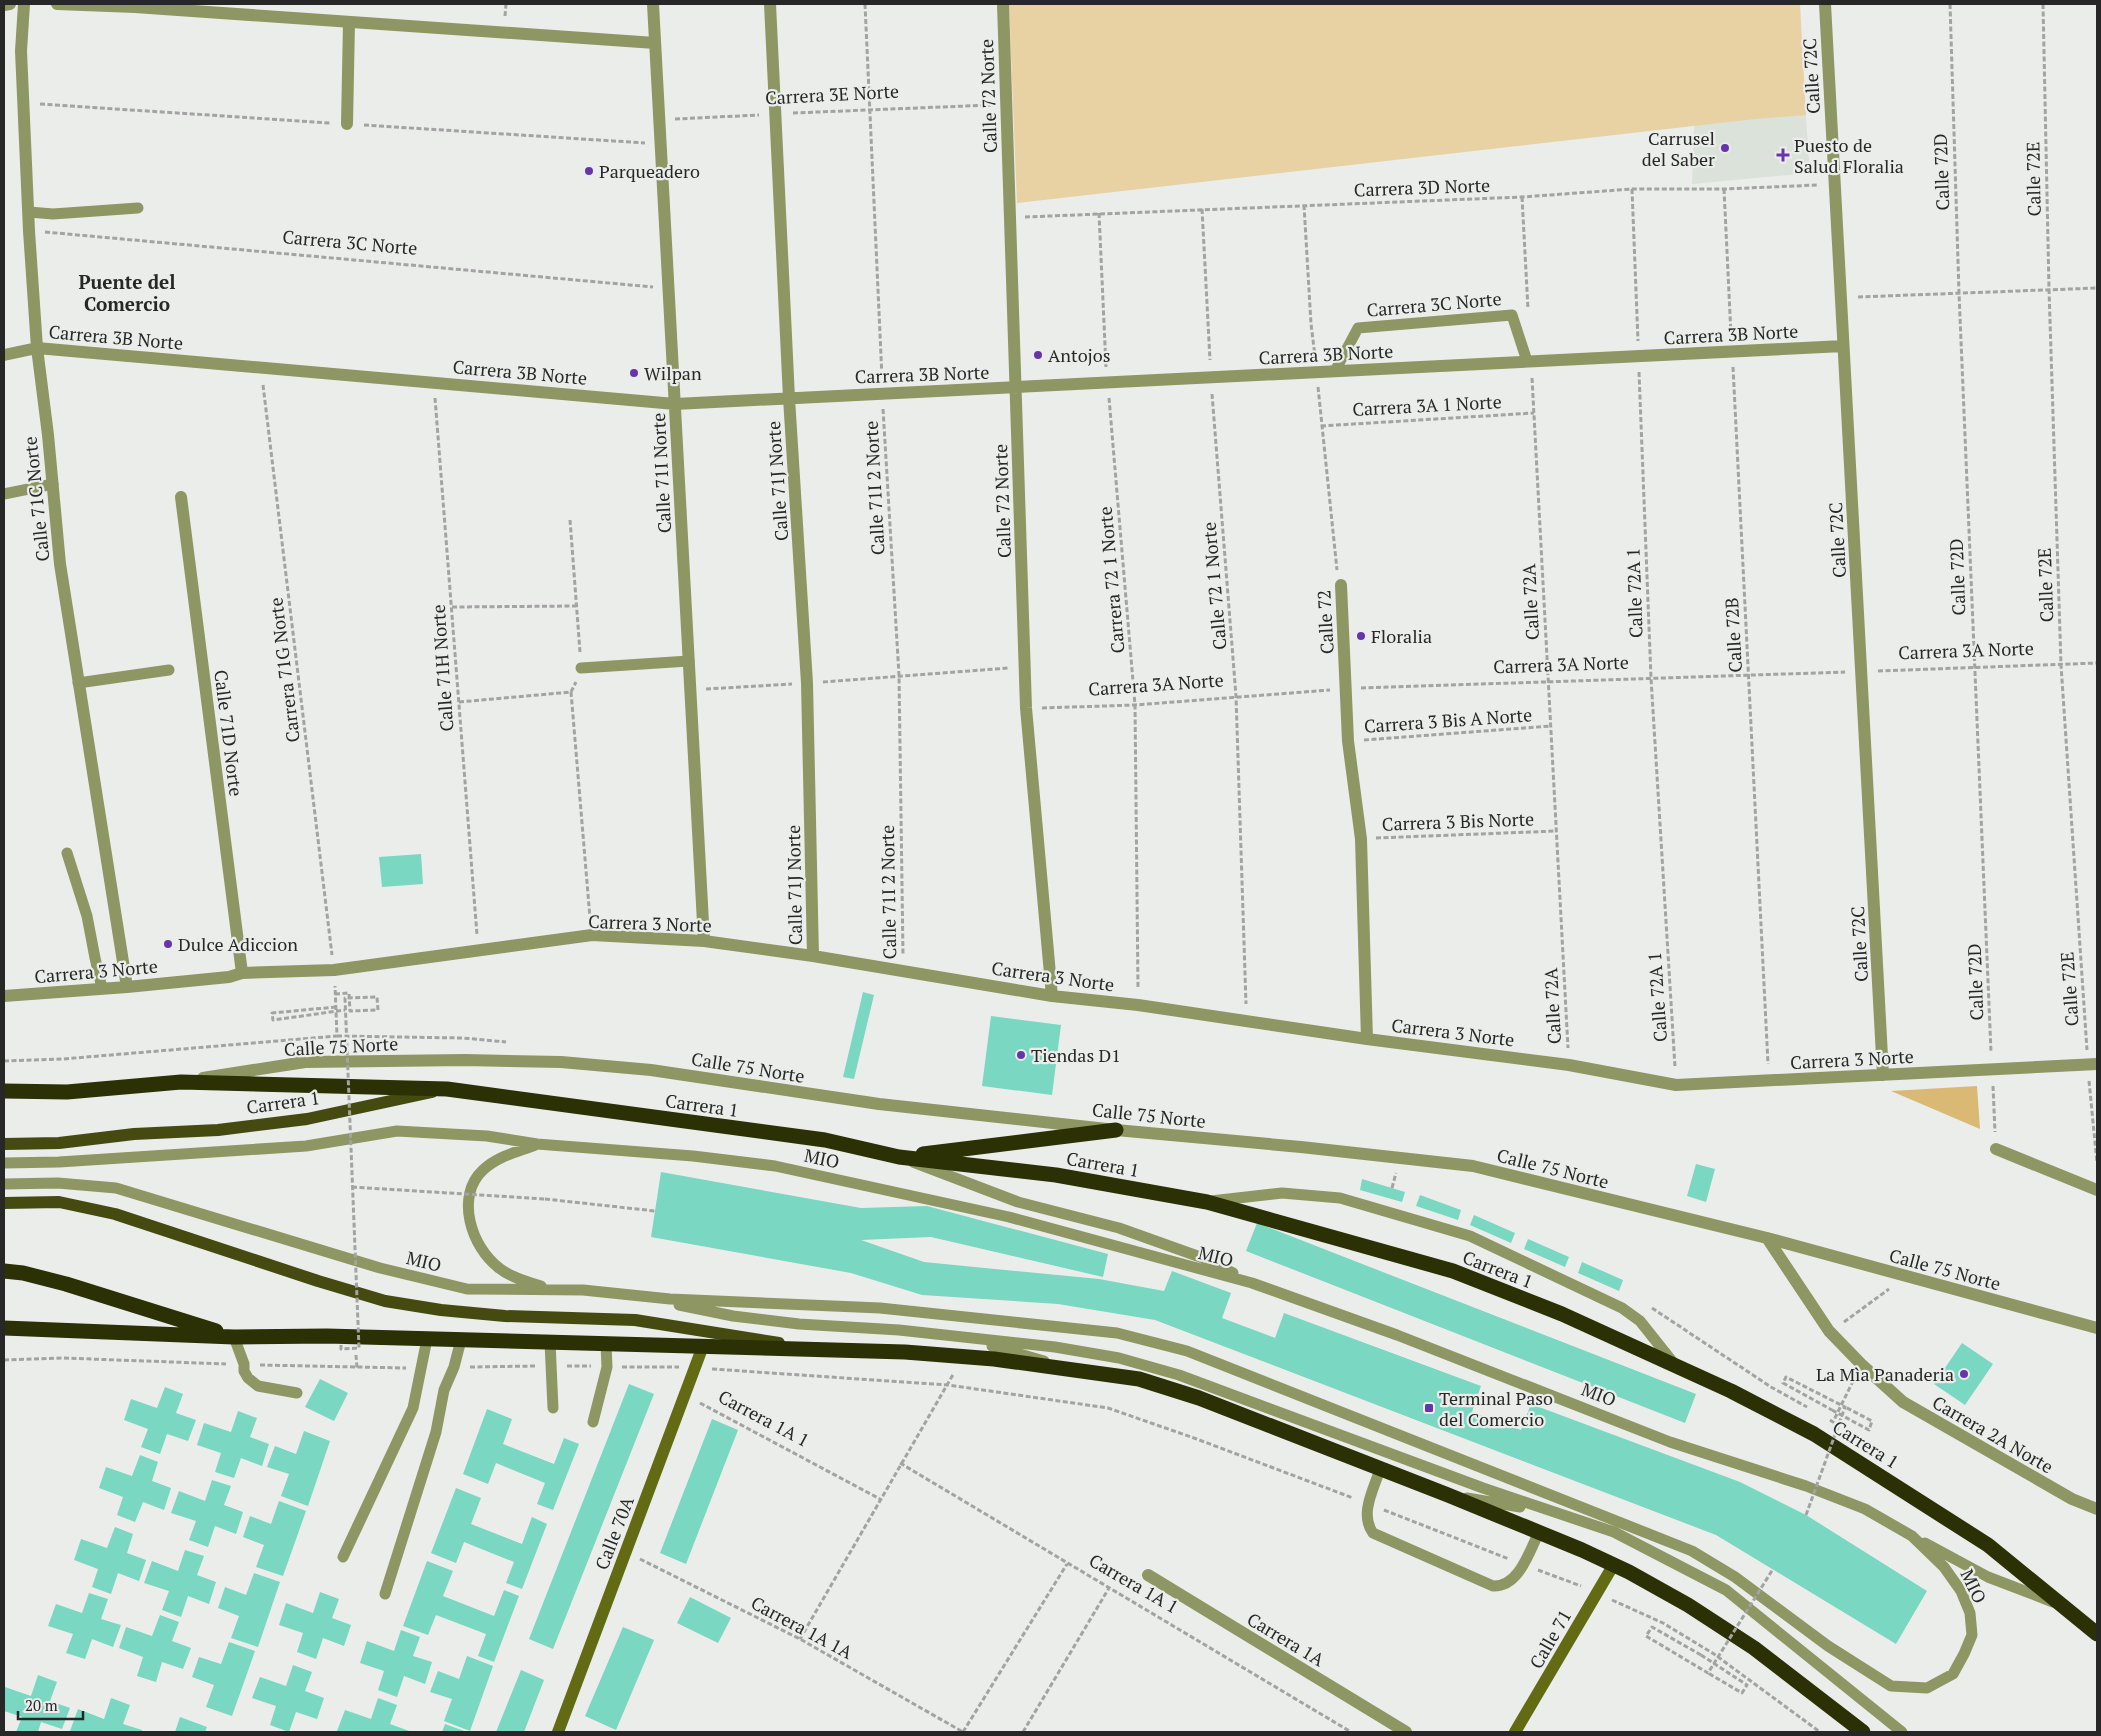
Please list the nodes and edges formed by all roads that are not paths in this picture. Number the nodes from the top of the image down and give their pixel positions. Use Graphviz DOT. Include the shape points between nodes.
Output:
graph roads {
  1 [pos="10,4"];
  2 [pos="24,4"];
  3 [pos="57,4"];
  4 [pos="653,4"];
  5 [pos="770,4"];
  6 [pos="1003,4"];
  7 [pos="1825,4"];
  8 [pos="4,5"];
  9 [pos="349,22"];
  10 [pos="655,43"];
  11 [pos="347,124"];
  12 [pos="138,208"];
  13 [pos="29,212"];
  14 [pos="1843,346"];
  15 [pos="37,348"];
  16 [pos="4,355"];
  17 [pos="1529,361"];
  18 [pos="1335,371"];
  19 [pos="1015,388"];
  20 [pos="789,398"];
  21 [pos="675,404"];
  22 [pos="53,484"];
  23 [pos="4,494"];
  24 [pos="182,497"];
  25 [pos="1341,585"];
  26 [pos="689,661"];
  27 [pos="581,668"];
  28 [pos="169,670"];
  29 [pos="78,683"];
  30 [pos="67,853"];
  31 [pos="704,941"];
  32 [pos="813,956"];
  33 [pos="242,973"];
  34 [pos="127,987"];
  35 [pos="102,988"];
  36 [pos="4,996"];
  37 [pos="1052,996"];
  38 [pos="1367,1039"];
  39 [pos="2092,1064"];
  40 [pos="1883,1074"];
  41 [pos="181,1082"];
  42 [pos="447,1089"];
  43 [pos="4,1091"];
  44 [pos="1116,1130"];
  45 [pos="4,1144"];
  46 [pos="537,1144"];
  47 [pos="1996,1149"];
  48 [pos="899,1157"];
  49 [pos="4,1163"];
  50 [pos="4,1184"];
  51 [pos="2097,1190"];
  52 [pos="1207,1202"];
  53 [pos="4,1203"];
  54 [pos="1767,1238"];
  55 [pos="4,1271"];
  56 [pos="1252,1283"];
  57 [pos="552,1289"];
  58 [pos="621,1295"];
  59 [pos="4,1328"];
  60 [pos="2097,1328"];
  61 [pos="234,1337"];
  62 [pos="964,1337"];
  63 [pos="427,1339"];
  64 [pos="461,1340"];
  65 [pos="550,1342"];
  66 [pos="606,1344"];
  67 [pos="703,1346"];
  68 [pos="812,1348"];
  69 [pos="1676,1366"];
  70 [pos="1071,1368"];
  71 [pos="297,1393"];
  72 [pos="553,1408"];
  73 [pos="593,1422"];
  74 [pos="1380,1469"];
  75 [pos="1448,1495"];
  76 [pos="2097,1509"];
  77 [pos="1550,1511"];
  78 [pos="1539,1532"];
  79 [pos="1912,1536"];
  80 [pos="343,1557"];
  81 [pos="1614,1564"];
  82 [pos="1148,1575"];
  83 [pos="384,1594"];
  84 [pos="2067,1608"];
  85 [pos="2097,1634"];
  86 [pos="558,1732"];
  87 [pos="1406,1732"];
  88 [pos="1517,1732"];
  89 [pos="1863,1732"];
  90 [pos="1902,1732"];
  1 -- 8 [label="street"];
  2 -- 13 [label="street, Calle 71C Norte" via="21,50"];
  3 -- 9 [label="street"];
  4 -- 10 [label="street, Calle 71I Norte"];
  5 -- 20 [label="street, Calle 71J Norte"];
  6 -- 19 [label="street, Calle 72 Norte"];
  7 -- 14 [label="street, Calle 72C"];
  9 -- 10 [label="street"];
  9 -- 11 [label="street"];
  10 -- 21 [label="street, Calle 71I Norte"];
  12 -- 13 [label="lane" via="53,214"];
  13 -- 15 [label="street, Calle 71C Norte"];
  14 -- 17 [label="street, Carrera 3B Norte"];
  14 -- 40 [label="street, Calle 72C"];
  15 -- 16 [label="street, Carrera 3B Norte"];
  15 -- 21 [label="street, Carrera 3B Norte"];
  15 -- 22 [label="street, Calle 71C Norte"];
  17 -- 18 [label="street, Carrera 3B Norte"];
  17 -- 18 [label="lane, Carrera 3C Norte" via="1512,315 1358,328"];
  18 -- 19 [label="street, Carrera 3B Norte"];
  19 -- 20 [label="street, Carrera 3B Norte"];
  19 -- 37 [label="street, Calle 72 Norte" via="1026,708"];
  20 -- 21 [label="street, Carrera 3B Norte"];
  20 -- 32 [label="street, Calle 71J Norte" via="807,683"];
  21 -- 26 [label="street, Calle 71I Norte"];
  22 -- 23 [label="lane"];
  22 -- 29 [label="street, Calle 71C Norte" via="60,564"];
  24 -- 33 [label="street, Calle 71D Norte"];
  25 -- 38 [label="street, Calle 72" via="1348,741 1360,839"];
  26 -- 27 [label="lane"];
  26 -- 31 [label="street, Calle 71I Norte"];
  28 -- 29 [label="lane"];
  29 -- 34 [label="street, Calle 71C Norte"];
  30 -- 35 [label="lane" via="88,916"];
  31 -- 32 [label="street, Carrera 3 Norte"];
  31 -- 33 [label="street, Carrera 3 Norte" via="592,936 334,970"];
  32 -- 37 [label="street, Carrera 3 Norte"];
  33 -- 34 [label="street, Carrera 3 Norte" via="230,977"];
  34 -- 35 [label="street, Carrera 3 Norte"];
  35 -- 36 [label="street, Carrera 3 Norte"];
  37 -- 38 [label="street, Carrera 3 Norte" via="1138,1005"];
  38 -- 40 [label="street, Carrera 3 Norte" via="1569,1065 1676,1085"];
  39 -- 40 [label="street, Carrera 3 Norte"];
  41 -- 42 [label="highway"];
  41 -- 43 [label="highway" via="67,1092"];
  41 -- 44 [label="street, Calle 75 Norte" via="305,1062 561,1062 651,1070 879,1104"];
  42 -- 45 [label="main road, Carrera 1" via="307,1119 218,1130"];
  42 -- 48 [label="highway, Carrera 1" via="825,1140"];
  44 -- 48 [label="highway"];
  44 -- 54 [label="street, Calle 75 Norte" via="1473,1166"];
  46 -- 49 [label="lane, MIO" via="487,1136 397,1131 306,1146"];
  46 -- 56 [label="lane, MIO" via="774,1166 1009,1217"];
  46 -- 57 [label="lane" via="495,1160 481,1171 471,1190 468,1214 473,1234 485,1255 499,1269"];
  47 -- 51 [label="street"];
  48 -- 52 [label="highway, Carrera 1" via="1056,1175"];
  48 -- 56 [label="lane" via="1018,1202 1119,1228 1203,1258"];
  50 -- 57 [label="lane, MIO" via="58,1183 116,1188 380,1268 467,1290"];
  52 -- 69 [label="highway, Carrera 1" via="1453,1271 1562,1314"];
  52 -- 69 [label="lane" via="1282,1193 1340,1198 1470,1236 1622,1308 1640,1321"];
  53 -- 68 [label="main road" via="59,1202 115,1214 386,1301 504,1316 635,1320"];
  54 -- 60 [label="street, Calle 75 Norte"];
  54 -- 76 [label="street, Carrera 2A Norte" via="1829,1331 1903,1402 2072,1499"];
  55 -- 61 [label="highway" via="66,1284"];
  56 -- 79 [label="lane, MIO" via="1397,1335 1670,1442 1806,1486 1865,1509"];
  57 -- 58 [label="lane, MIO"];
  58 -- 62 [label="lane" via="752,1318"];
  58 -- 79 [label="lane, MIO" via="880,1308 1118,1332 1187,1351 1692,1551 1735,1577 1828,1646 1891,1686 1927,1688 1953,1674 1972,1635 1970,1613 1961,1591 1944,1567"];
  59 -- 61 [label="highway"];
  61 -- 63 [label="highway"];
  61 -- 71 [label="lane" via="248,1378 258,1386"];
  62 -- 70 [label="lane"];
  62 -- 77 [label="lane" via="1110,1356 1179,1375"];
  63 -- 64 [label="highway"];
  63 -- 80 [label="lane" via="413,1408"];
  64 -- 65 [label="highway"];
  64 -- 83 [label="lane" via="444,1390 436,1432"];
  65 -- 66 [label="highway"];
  65 -- 72 [label="lane"];
  66 -- 67 [label="highway"];
  66 -- 73 [label="lane" via="607,1367"];
  67 -- 68 [label="highway"];
  67 -- 86 [label="street, Calle 70A"];
  68 -- 70 [label="highway" via="963,1356"];
  69 -- 84 [label="highway, Carrera 1" via="1731,1391 1833,1446 1988,1545"];
  70 -- 74 [label="highway" via="1140,1379 1199,1398"];
  74 -- 75 [label="highway"];
  74 -- 78 [label="lane" via="1367,1517 1368,1526 1374,1533 1493,1586 1510,1582"];
  75 -- 77 [label="lane"];
  75 -- 78 [label="highway"];
  77 -- 90 [label="lane" via="1614,1532 1726,1590"];
  78 -- 81 [label="highway"];
  79 -- 84 [label="lane" via="1988,1577"];
  81 -- 88 [label="street, Calle 71"];
  81 -- 89 [label="highway" via="1688,1605 1754,1648"];
  82 -- 87 [label="street, Carrera 1A"];
  84 -- 85 [label="highway, Carrera 1"];
}
